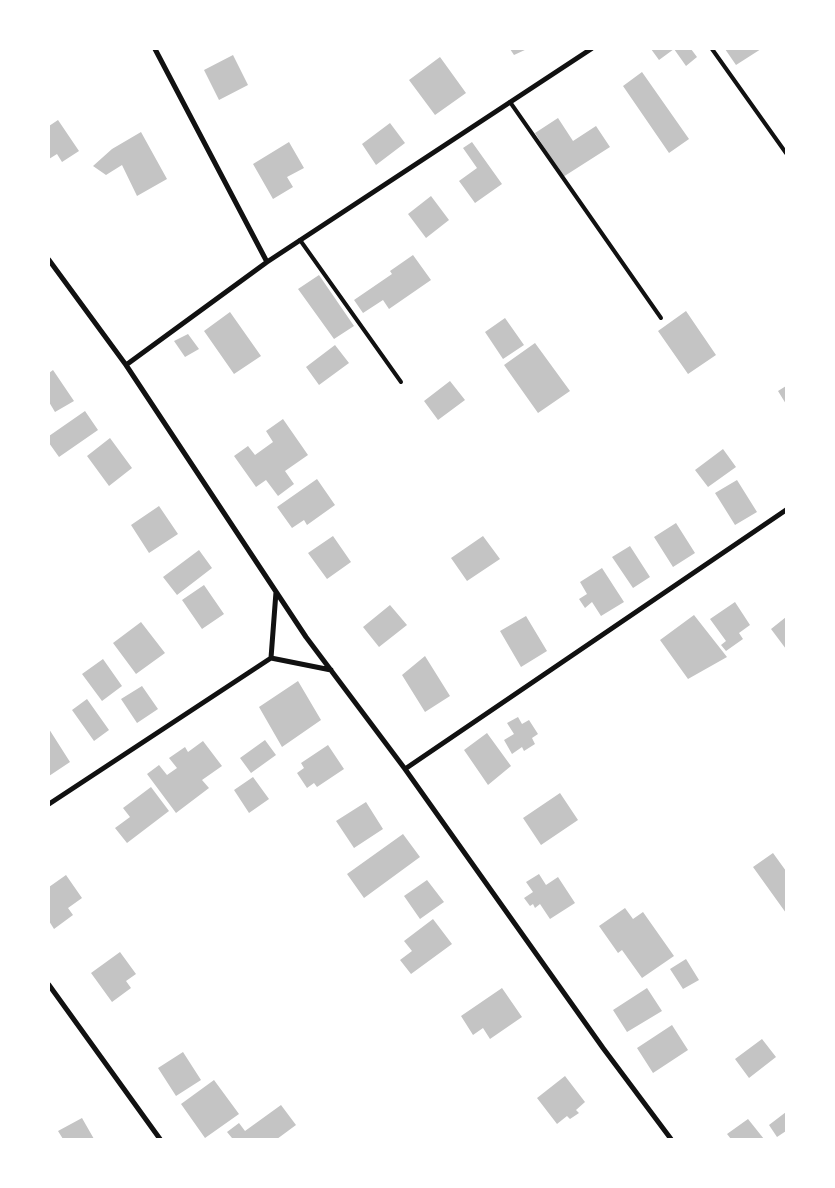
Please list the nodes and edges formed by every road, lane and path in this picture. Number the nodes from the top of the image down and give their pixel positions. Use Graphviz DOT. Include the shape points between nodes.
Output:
graph roads {
  1 [pos="154,49"];
  2 [pos="591,49"];
  3 [pos="712,49"];
  4 [pos="510,102"];
  5 [pos="786,153"];
  6 [pos="300,240"];
  7 [pos="49,260"];
  8 [pos="267,262"];
  9 [pos="661,318"];
  10 [pos="126,365"];
  11 [pos="401,382"];
  12 [pos="786,510"];
  13 [pos="276,591"];
  14 [pos="271,658"];
  15 [pos="331,670"];
  16 [pos="405,769"];
  17 [pos="49,804"];
  18 [pos="49,985"];
  19 [pos="160,1139"];
  20 [pos="671,1139"];
  1 -- 8 [label="street"];
  2 -- 4 [label="street"];
  3 -- 5 [label="lane"];
  4 -- 6 [label="street"];
  4 -- 9 [label="lane"];
  6 -- 8 [label="street"];
  6 -- 11 [label="lane"];
  7 -- 10 [label="street"];
  8 -- 10 [label="street"];
  10 -- 13 [label="street"];
  12 -- 16 [label="street"];
  13 -- 14 [label="street"];
  13 -- 15 [label="street"];
  14 -- 15 [label="street"];
  14 -- 17 [label="street"];
  15 -- 16 [label="street"];
  16 -- 20 [label="street"];
  18 -- 19 [label="street"];
}
